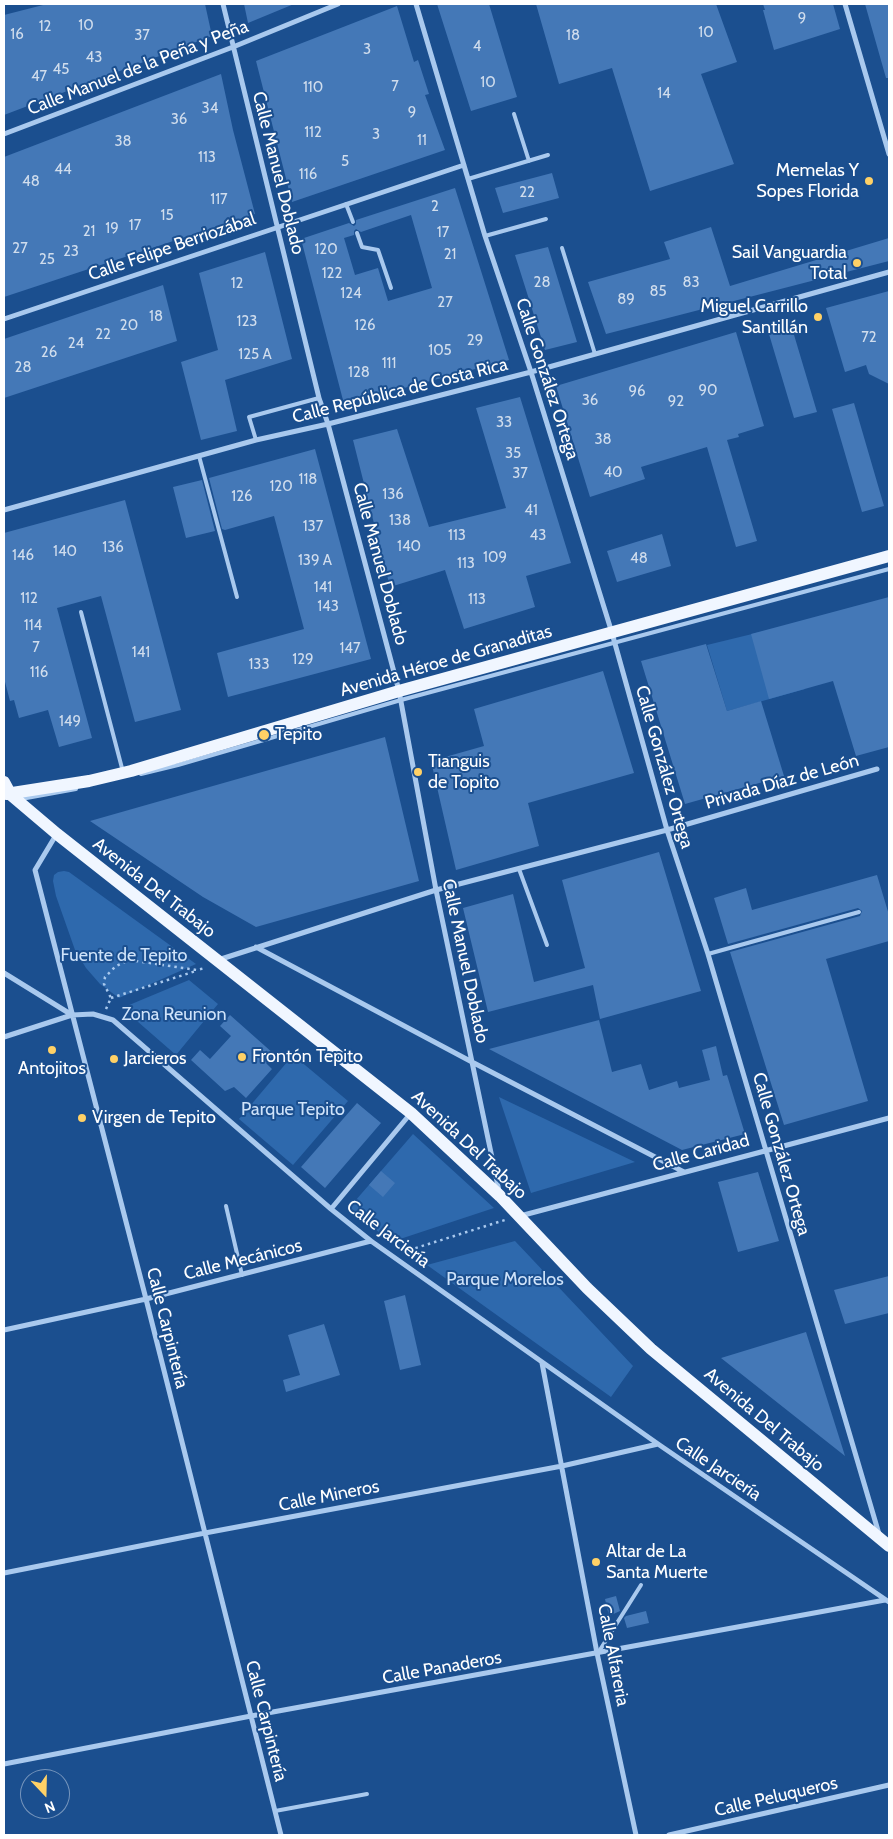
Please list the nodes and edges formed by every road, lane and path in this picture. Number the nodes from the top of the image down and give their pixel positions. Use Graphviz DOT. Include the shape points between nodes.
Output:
graph roads {
  1 [pos="223,4"];
  2 [pos="338,4"];
  3 [pos="416,4"];
  4 [pos="846,4"];
  5 [pos="233,47"];
  6 [pos="514,114"];
  7 [pos="4,134"];
  8 [pos="889,154"];
  9 [pos="548,155"];
  10 [pos="529,161"];
  11 [pos="464,165"];
  12 [pos="468,179"];
  13 [pos="346,204"];
  14 [pos="546,219"];
  15 [pos="353,222"];
  16 [pos="277,227"];
  17 [pos="358,234"];
  18 [pos="485,236"];
  19 [pos="562,248"];
  20 [pos="889,272"];
  21 [pos="391,288"];
  22 [pos="4,318"];
  23 [pos="595,354"];
  24 [pos="531,372"];
  25 [pos="320,398"];
  26 [pos="328,424"];
  27 [pos="256,440"];
  28 [pos="199,456"];
  29 [pos="4,510"];
  30 [pos="889,556"];
  31 [pos="889,569"];
  32 [pos="236,597"];
  33 [pos="81,612"];
  34 [pos="613,638"];
  35 [pos="400,695"];
  36 [pos="877,768"];
  37 [pos="128,775"];
  38 [pos="4,782"];
  39 [pos="86,787"];
  40 [pos="10,797"];
  41 [pos="666,830"];
  42 [pos="57,834"];
  43 [pos="518,869"];
  44 [pos="436,890"];
  45 [pos="859,912"];
  46 [pos="547,945"];
  47 [pos="256,947"];
  48 [pos="708,954"];
  49 [pos="219,962"];
  50 [pos="197,970"];
  51 [pos="4,973"];
  52 [pos="111,998"];
  53 [pos="72,1015"];
  54 [pos="103,1016"];
  55 [pos="4,1037"];
  56 [pos="472,1062"];
  57 [pos="411,1113"];
  58 [pos="889,1118"];
  59 [pos="766,1150"];
  60 [pos="684,1172"];
  61 [pos="500,1196"];
  62 [pos="226,1206"];
  63 [pos="331,1208"];
  64 [pos="520,1216"];
  65 [pos="371,1241"];
  66 [pos="392,1256"];
  67 [pos="242,1275"];
  68 [pos="146,1299"];
  69 [pos="4,1330"];
  70 [pos="542,1362"];
  71 [pos="658,1444"];
  72 [pos="562,1466"];
  73 [pos="205,1533"];
  74 [pos="885,1543"];
  75 [pos="4,1573"];
  76 [pos="641,1586"];
  77 [pos="887,1601"];
  78 [pos="598,1653"];
  79 [pos="251,1716"];
  80 [pos="4,1764"];
  81 [pos="889,1785"];
  82 [pos="366,1794"];
  83 [pos="275,1811"];
  84 [pos="280,1835"];
  85 [pos="636,1835"];
  86 [pos="669,1835"];
  1 -- 5 [label="street, Calle Manuel Doblado"];
  2 -- 5 [label="street, Calle Manuel de la Peña y Peña"];
  3 -- 11 [label="street, Calle González Ortega"];
  4 -- 8 [label="street"];
  5 -- 7 [label="street, Calle Manuel de la Peña y Peña"];
  5 -- 16 [label="street, Calle Manuel Doblado"];
  6 -- 10 [label="lane"];
  9 -- 10 [label="lane"];
  10 -- 12 [label="lane"];
  11 -- 12 [label="street, Calle González Ortega"];
  11 -- 13 [label="street, Calle Felipe Berriozábal"];
  12 -- 18 [label="street, Calle González Ortega"];
  13 -- 15 [label="lane"];
  13 -- 16 [label="street, Calle Felipe Berriozábal"];
  14 -- 18 [label="lane"];
  16 -- 22 [label="street, Calle Felipe Berriozábal"];
  16 -- 25 [label="street, Calle Manuel Doblado"];
  17 -- 21 [label="lane" via="362,247 378,250"];
  18 -- 24 [label="street, Calle González Ortega"];
  19 -- 23 [label="lane"];
  20 -- 23 [label="street, Calle República de Costa Rica"];
  23 -- 24 [label="street, Calle República de Costa Rica"];
  24 -- 26 [label="street, Calle República de Costa Rica"];
  24 -- 34 [label="street, Calle González Ortega"];
  25 -- 26 [label="street, Calle Manuel Doblado"];
  25 -- 27 [label="lane" via="249,417"];
  26 -- 27 [label="street, Calle República de Costa Rica"];
  26 -- 35 [label="street, Calle Manuel Doblado"];
  27 -- 28 [label="street, Calle República de Costa Rica"];
  28 -- 29 [label="street, Calle República de Costa Rica"];
  28 -- 32 [label="lane"];
  30 -- 34 [label="main road, Avenida Héroe de Granaditas"];
  31 -- 34 [label="lane"];
  33 -- 37 [label="lane"];
  34 -- 35 [label="main road, Avenida Héroe de Granaditas"];
  34 -- 41 [label="street, Calle González Ortega"];
  35 -- 37 [label="main road, Avenida Héroe de Granaditas"];
  35 -- 44 [label="street, Calle Manuel Doblado"];
  36 -- 41 [label="street, Privada Díaz de León"];
  37 -- 40 [label="main road, Avenida Héroe de Granaditas"];
  38 -- 40 [label="main road"];
  39 -- 40 [label="lane"];
  40 -- 42 [label="main road, Avenida Del Trabajo"];
  41 -- 43 [label="street, Privada Díaz de León"];
  41 -- 48 [label="street, Calle González Ortega"];
  42 -- 49 [label="main road, Avenida Del Trabajo"];
  42 -- 53 [label="street, Calle Carpintería" via="36,870"];
  43 -- 44 [label="street, Privada Díaz de León"];
  43 -- 46 [label="lane"];
  44 -- 47 [label="street, Privada Díaz de León"];
  44 -- 56 [label="street, Calle Manuel Doblado"];
  45 -- 48 [label="lane"];
  47 -- 49 [label="street, Privada Díaz de León"];
  47 -- 56 [label="street"];
  48 -- 59 [label="street, Calle González Ortega"];
  49 -- 50 [label="path"];
  49 -- 57 [label="main road, Avenida Del Trabajo"];
  50 -- 52 [label="path"];
  50 -- 52 [label="path" via="129,960 116,966 105,977 104,984"];
  51 -- 53 [label="street"];
  52 -- 54 [label="path"];
  53 -- 54 [label="street, Calle Jarciería"];
  53 -- 55 [label="street"];
  53 -- 68 [label="street, Calle Carpintería"];
  54 -- 63 [label="street, Calle Jarciería" via="113,1020"];
  56 -- 60 [label="street"];
  56 -- 61 [label="street, Calle Manuel Doblado"];
  57 -- 61 [label="main road, Avenida Del Trabajo"];
  57 -- 63 [label="street"];
  58 -- 59 [label="street, Calle Caridad"];
  59 -- 60 [label="street, Calle Caridad"];
  59 -- 74 [label="street, Calle González Ortega"];
  60 -- 64 [label="street, Calle Caridad"];
  61 -- 64 [label="main road, Avenida Del Trabajo"];
  62 -- 67 [label="lane"];
  63 -- 65 [label="street, Calle Jarciería"];
  64 -- 66 [label="path"];
  64 -- 74 [label="main road, Avenida Del Trabajo" via="587,1288 651,1349"];
  65 -- 66 [label="street, Calle Jarciería"];
  65 -- 67 [label="street, Calle Mecánicos"];
  66 -- 70 [label="street, Calle Jarciería"];
  67 -- 68 [label="street, Calle Mecánicos"];
  68 -- 69 [label="street, Calle Mecánicos"];
  68 -- 73 [label="street, Calle Carpintería"];
  70 -- 71 [label="street, Calle Jarciería"];
  70 -- 72 [label="street, Calle Alfareria"];
  71 -- 72 [label="street, Calle Mineros"];
  71 -- 77 [label="street, Calle Jarciería"];
  72 -- 73 [label="street, Calle Mineros"];
  72 -- 78 [label="street, Calle Alfareria"];
  73 -- 75 [label="street, Calle Mineros"];
  73 -- 79 [label="street, Calle Carpintería"];
  76 -- 78 [label="lane"];
  77 -- 78 [label="street, Calle Panaderos"];
  78 -- 79 [label="street, Calle Panaderos"];
  78 -- 85 [label="street, Calle Alfareria"];
  79 -- 80 [label="street, Calle Panaderos"];
  79 -- 83 [label="street, Calle Carpintería"];
  81 -- 86 [label="street, Calle Peluqueros"];
  82 -- 83 [label="lane"];
  83 -- 84 [label="street, Calle Carpintería"];
}
